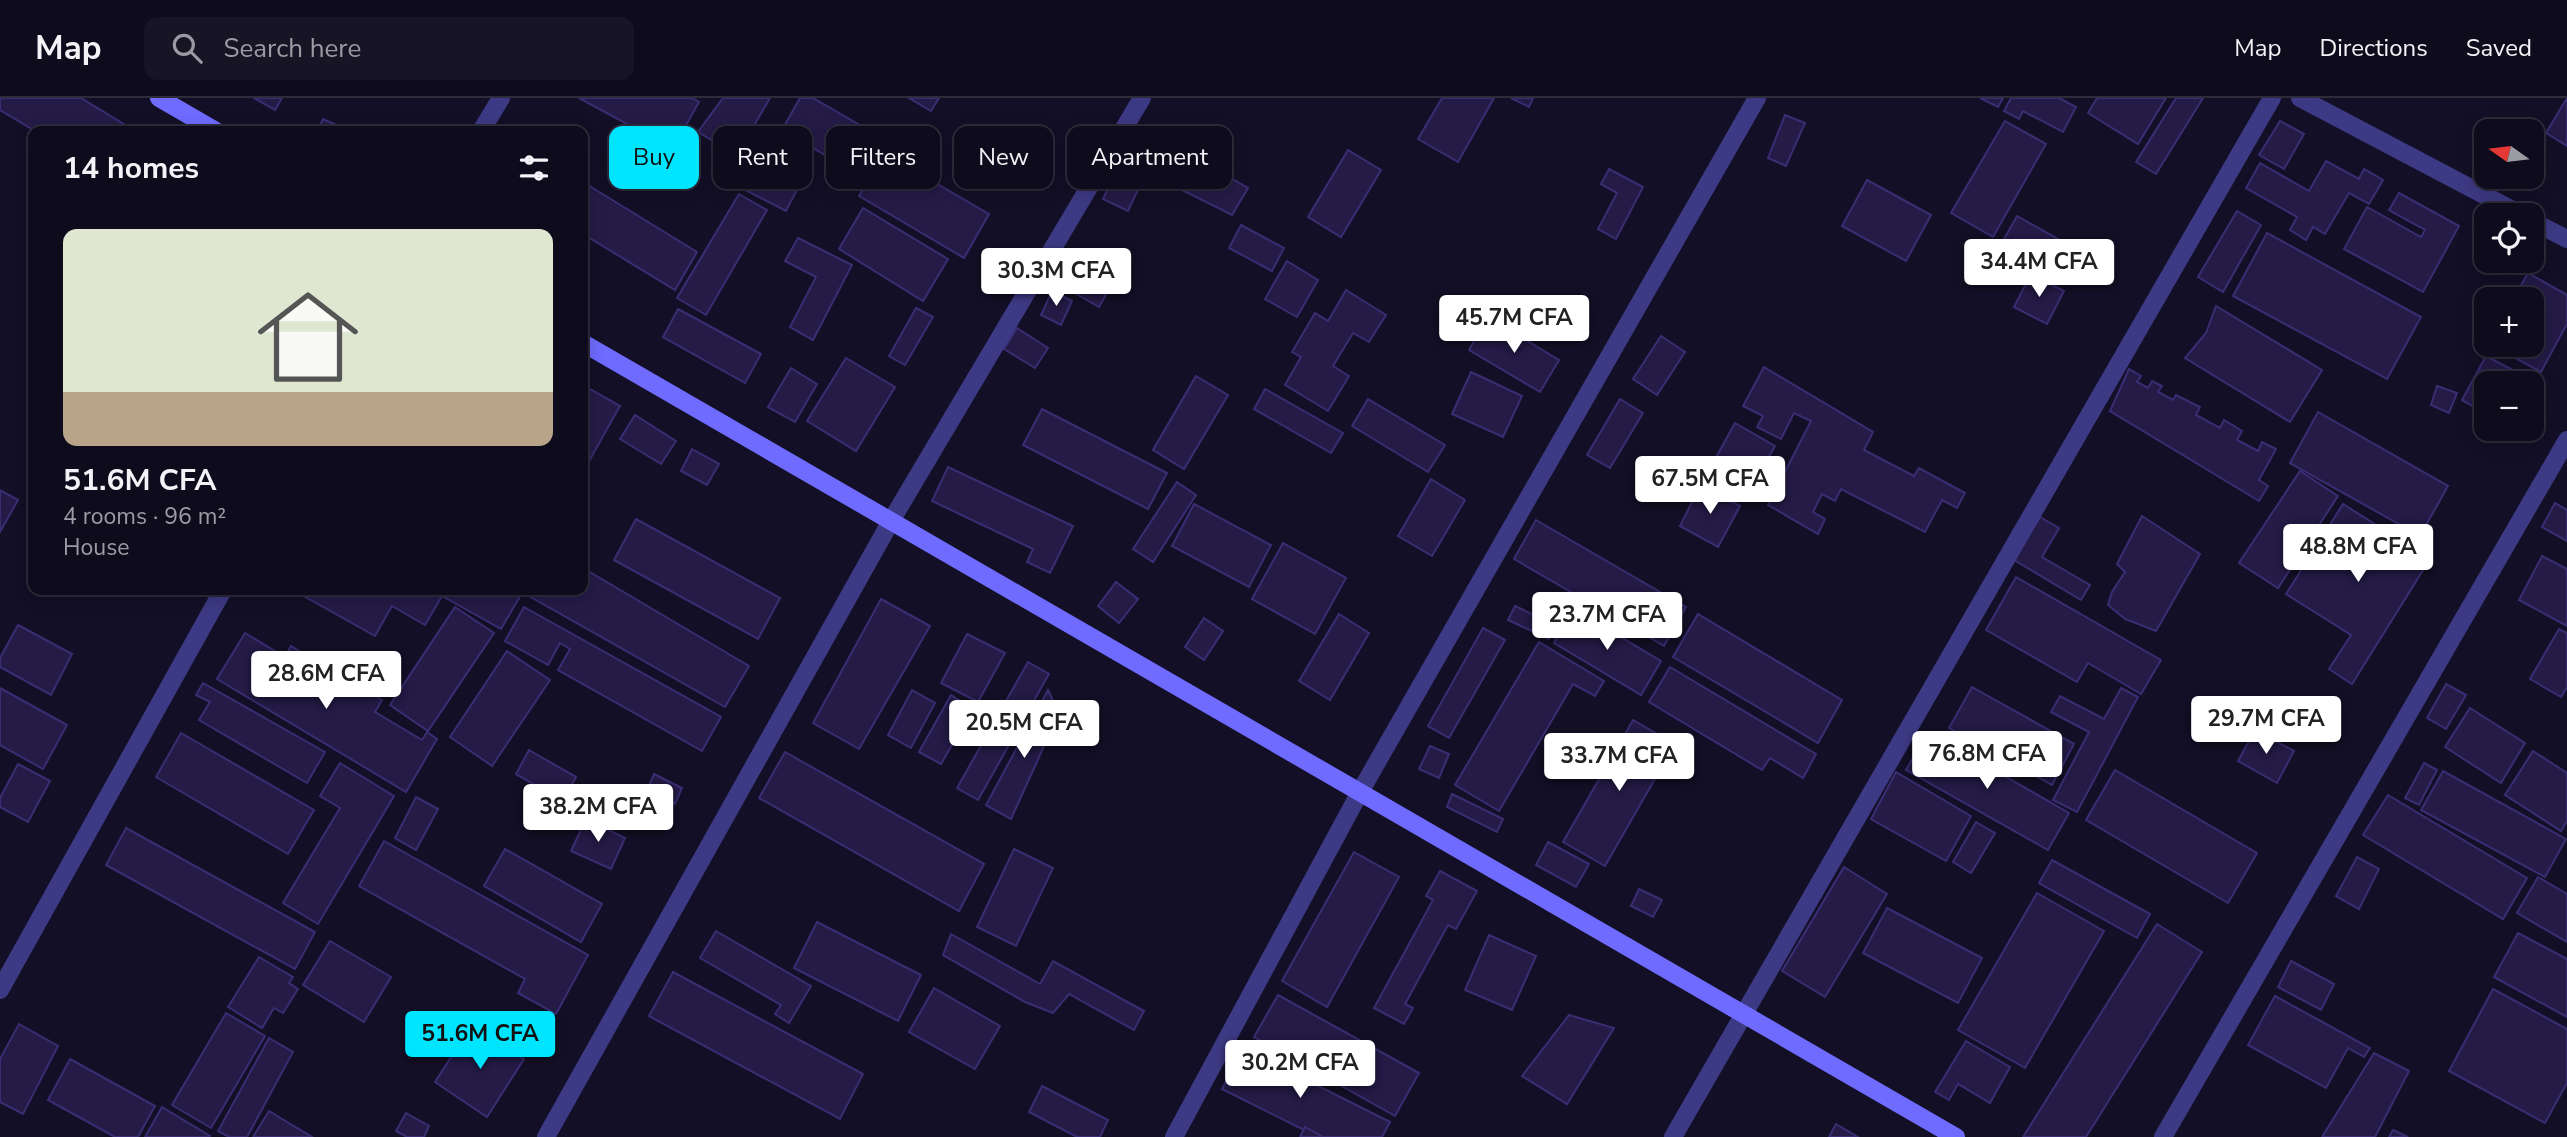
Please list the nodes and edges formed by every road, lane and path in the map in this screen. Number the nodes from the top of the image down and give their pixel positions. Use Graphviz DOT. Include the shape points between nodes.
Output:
graph roads {
  1 [pos="159,98"];
  2 [pos="501,98"];
  3 [pos="1142,98"];
  4 [pos="1757,98"];
  5 [pos="2272,98"];
  6 [pos="2300,98"];
  7 [pos="207,126"];
  8 [pos="484,126"];
  9 [pos="2499,203"];
  10 [pos="2544,227"];
  11 [pos="2567,239"];
  12 [pos="588,346"];
  13 [pos="2567,440"];
  14 [pos="891,521"];
  15 [pos="220,595"];
  16 [pos="1360,792"];
  17 [pos="0,990"];
  18 [pos="1744,1015"];
  19 [pos="545,1137"];
  20 [pos="1174,1137"];
  21 [pos="1673,1137"];
  22 [pos="1956,1137"];
  23 [pos="2163,1137"];
  1 -- 7 [label="street"];
  2 -- 8 [label="street"];
  3 -- 14 [label="street"];
  4 -- 16 [label="street"];
  5 -- 18 [label="street"];
  6 -- 9 [label="street"];
  10 -- 11 [label="street"];
  12 -- 14 [label="street"];
  13 -- 23 [label="street"];
  14 -- 16 [label="street"];
  14 -- 19 [label="street"];
  15 -- 17 [label="street"];
  16 -- 18 [label="street"];
  16 -- 20 [label="street"];
  18 -- 21 [label="street"];
  18 -- 22 [label="street"];
}
